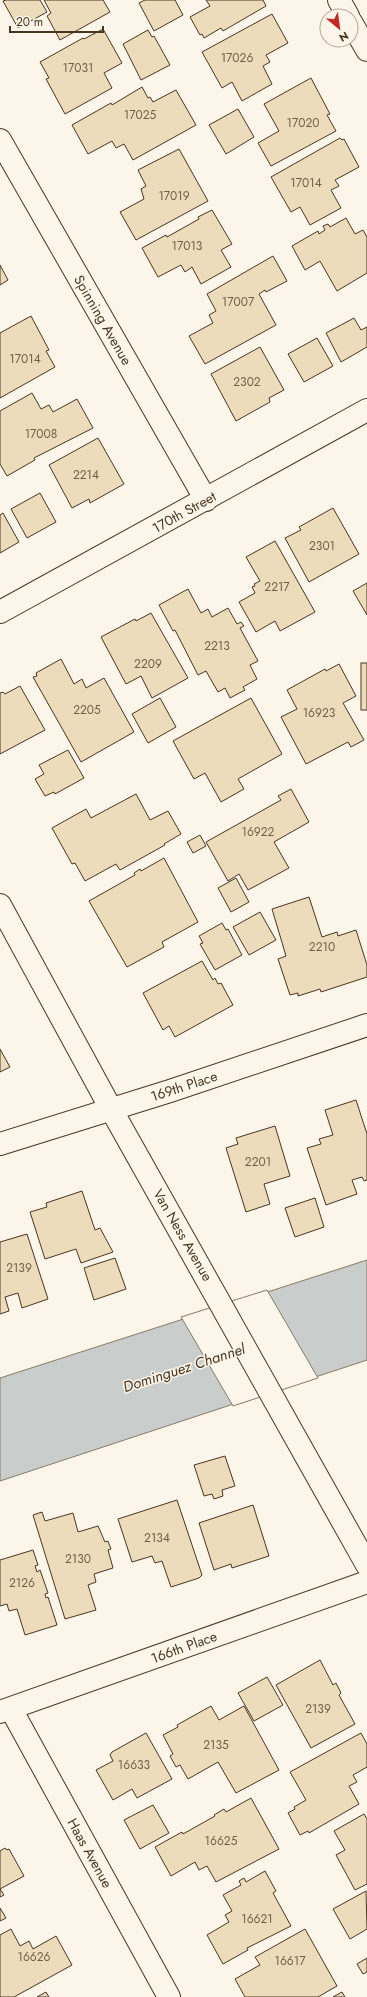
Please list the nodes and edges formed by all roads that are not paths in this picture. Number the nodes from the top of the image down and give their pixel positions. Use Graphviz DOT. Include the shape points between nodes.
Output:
graph roads {
  1 [pos="359,36"];
  2 [pos="367,50"];
  3 [pos="0,140"];
  4 [pos="367,410"];
  5 [pos="206,500"];
  6 [pos="0,612"];
  7 [pos="0,905"];
  8 [pos="367,1025"];
  9 [pos="111,1109"];
  10 [pos="0,1144"];
  11 [pos="367,1565"];
  12 [pos="367,1582"];
  13 [pos="5,1710"];
  14 [pos="168,1997"];
  1 -- 2 [label="street"];
  3 -- 5 [label="street, Spinning Avenue"];
  4 -- 5 [label="street, 170th Street"];
  5 -- 6 [label="street, 170th Street"];
  7 -- 9 [label="street, Van Ness Avenue"];
  8 -- 9 [label="street, 169th Place"];
  9 -- 10 [label="street, 169th Place"];
  9 -- 11 [label="street, Van Ness Avenue"];
  12 -- 13 [label="street, 166th Place"];
  13 -- 14 [label="street, Haas Avenue"];
}
